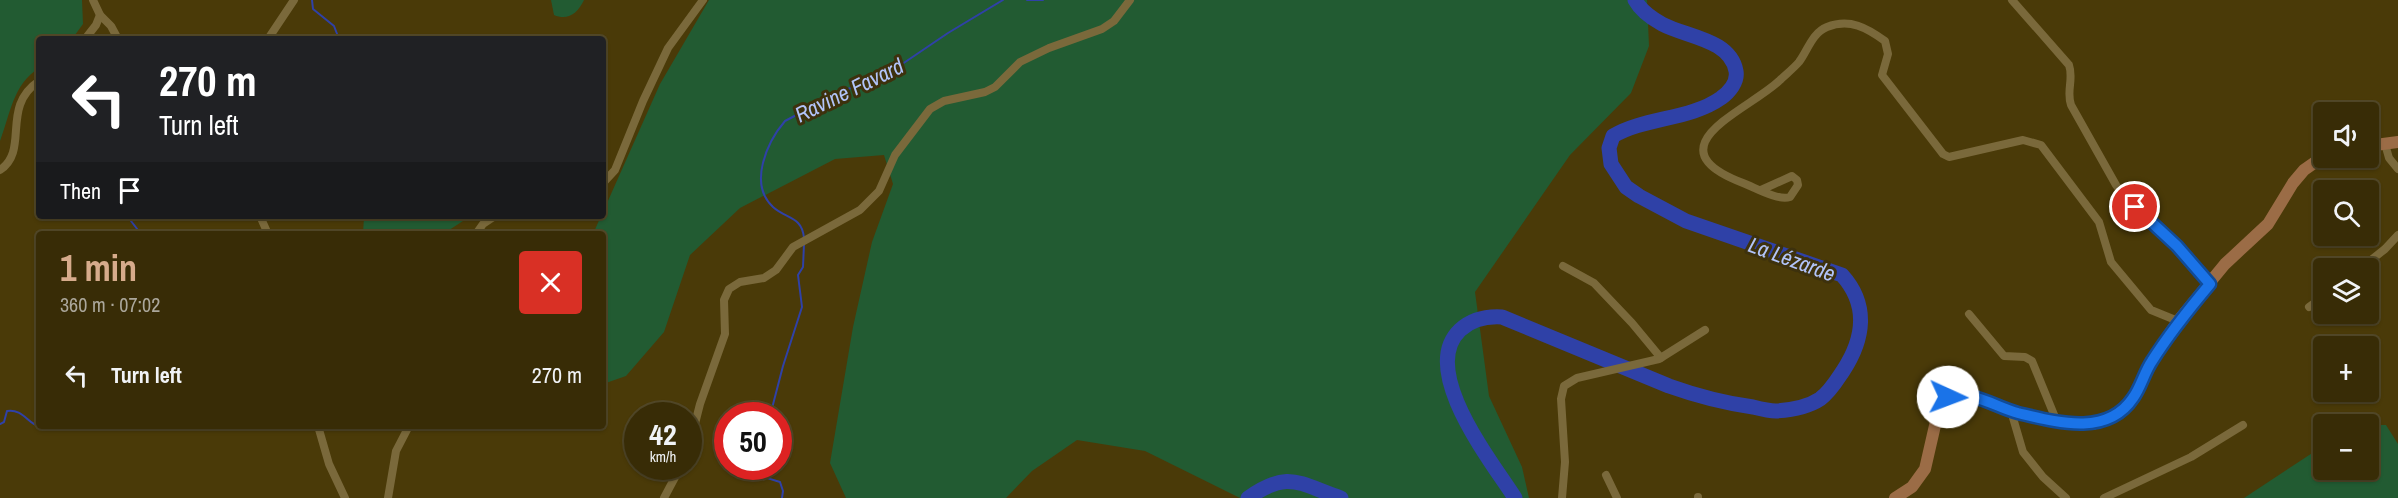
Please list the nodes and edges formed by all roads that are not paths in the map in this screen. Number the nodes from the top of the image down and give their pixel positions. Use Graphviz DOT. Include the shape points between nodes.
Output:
graph roads {
  1 [pos="93,0"];
  2 [pos="294,0"];
  3 [pos="703,0"];
  4 [pos="1130,0"];
  5 [pos="2012,0"];
  6 [pos="100,15"];
  7 [pos="87,36"];
  8 [pos="116,36"];
  9 [pos="270,36"];
  10 [pos="36,84"];
  11 [pos="2398,142"];
  12 [pos="2385,144"];
  13 [pos="2379,145"];
  14 [pos="2313,164"];
  15 [pos="2398,169"];
  16 [pos="0,170"];
  17 [pos="606,180"];
  18 [pos="1761,190"];
  19 [pos="490,219"];
  20 [pos="478,231"];
  21 [pos="2398,236"];
  22 [pos="2374,258"];
  23 [pos="1563,266"];
  24 [pos="2210,284"];
  25 [pos="2313,304"];
  26 [pos="2309,307"];
  27 [pos="1969,314"];
  28 [pos="2178,321"];
  29 [pos="1705,330"];
  30 [pos="1661,358"];
  31 [pos="701,402"];
  32 [pos="2011,411"];
  33 [pos="2057,422"];
  34 [pos="2243,424"];
  35 [pos="319,429"];
  36 [pos="407,429"];
  37 [pos="1606,475"];
  38 [pos="674,480"];
  39 [pos="345,498"];
  40 [pos="388,498"];
  41 [pos="664,498"];
  42 [pos="1562,498"];
  43 [pos="1617,498"];
  44 [pos="1895,498"];
  45 [pos="2066,498"];
  46 [pos="2104,498"];
  1 -- 6 [label="street"];
  2 -- 9 [label="street"];
  3 -- 17 [label="street" via="668,48 615,170"];
  4 -- 31 [label="street" via="1114,21 1102,29 1020,62 985,92 944,101 930,109 895,155 879,191 861,210 800,242 764,278 740,282 729,289 724,300 725,334"];
  5 -- 24 [label="street" via="2069,65 2071,105 2116,185"];
  6 -- 7 [label="street"];
  6 -- 8 [label="street"];
  10 -- 16 [label="street" via="21,96 14,115 12,156"];
  11 -- 12 [label="main road"];
  12 -- 13 [label="main road"];
  12 -- 15 [label="street"];
  14 -- 24 [label="main road" via="2293,183 2268,224 2240,248"];
  18 -- 28 [label="street" via="1711,166 1705,152 1709,135 1724,118 1772,87 1798,63 1817,32 1838,24 1864,26 1886,41 1889,48 1882,75 1942,154 1949,157 2023,140 2041,145 2100,222 2111,262 2151,310"];
  19 -- 20 [label="street"];
  21 -- 22 [label="street"];
  23 -- 30 [label="street" via="1594,283"];
  24 -- 28 [label="main road"];
  25 -- 26 [label="street"];
  27 -- 33 [label="street" via="2004,356 2032,361"];
  28 -- 33 [label="main road" via="2150,363 2134,397 2119,413 2093,424"];
  29 -- 30 [label="street"];
  30 -- 42 [label="street" via="1577,378 1569,381 1561,392"];
  32 -- 33 [label="main road"];
  32 -- 44 [label="main road" via="1966,394 1943,401 1925,469 1912,487"];
  32 -- 45 [label="street" via="2023,452"];
  34 -- 46 [label="street" via="2191,457"];
  35 -- 39 [label="street"];
  36 -- 40 [label="street" via="396,451"];
  37 -- 43 [label="street"];
  38 -- 41 [label="street"];
}
